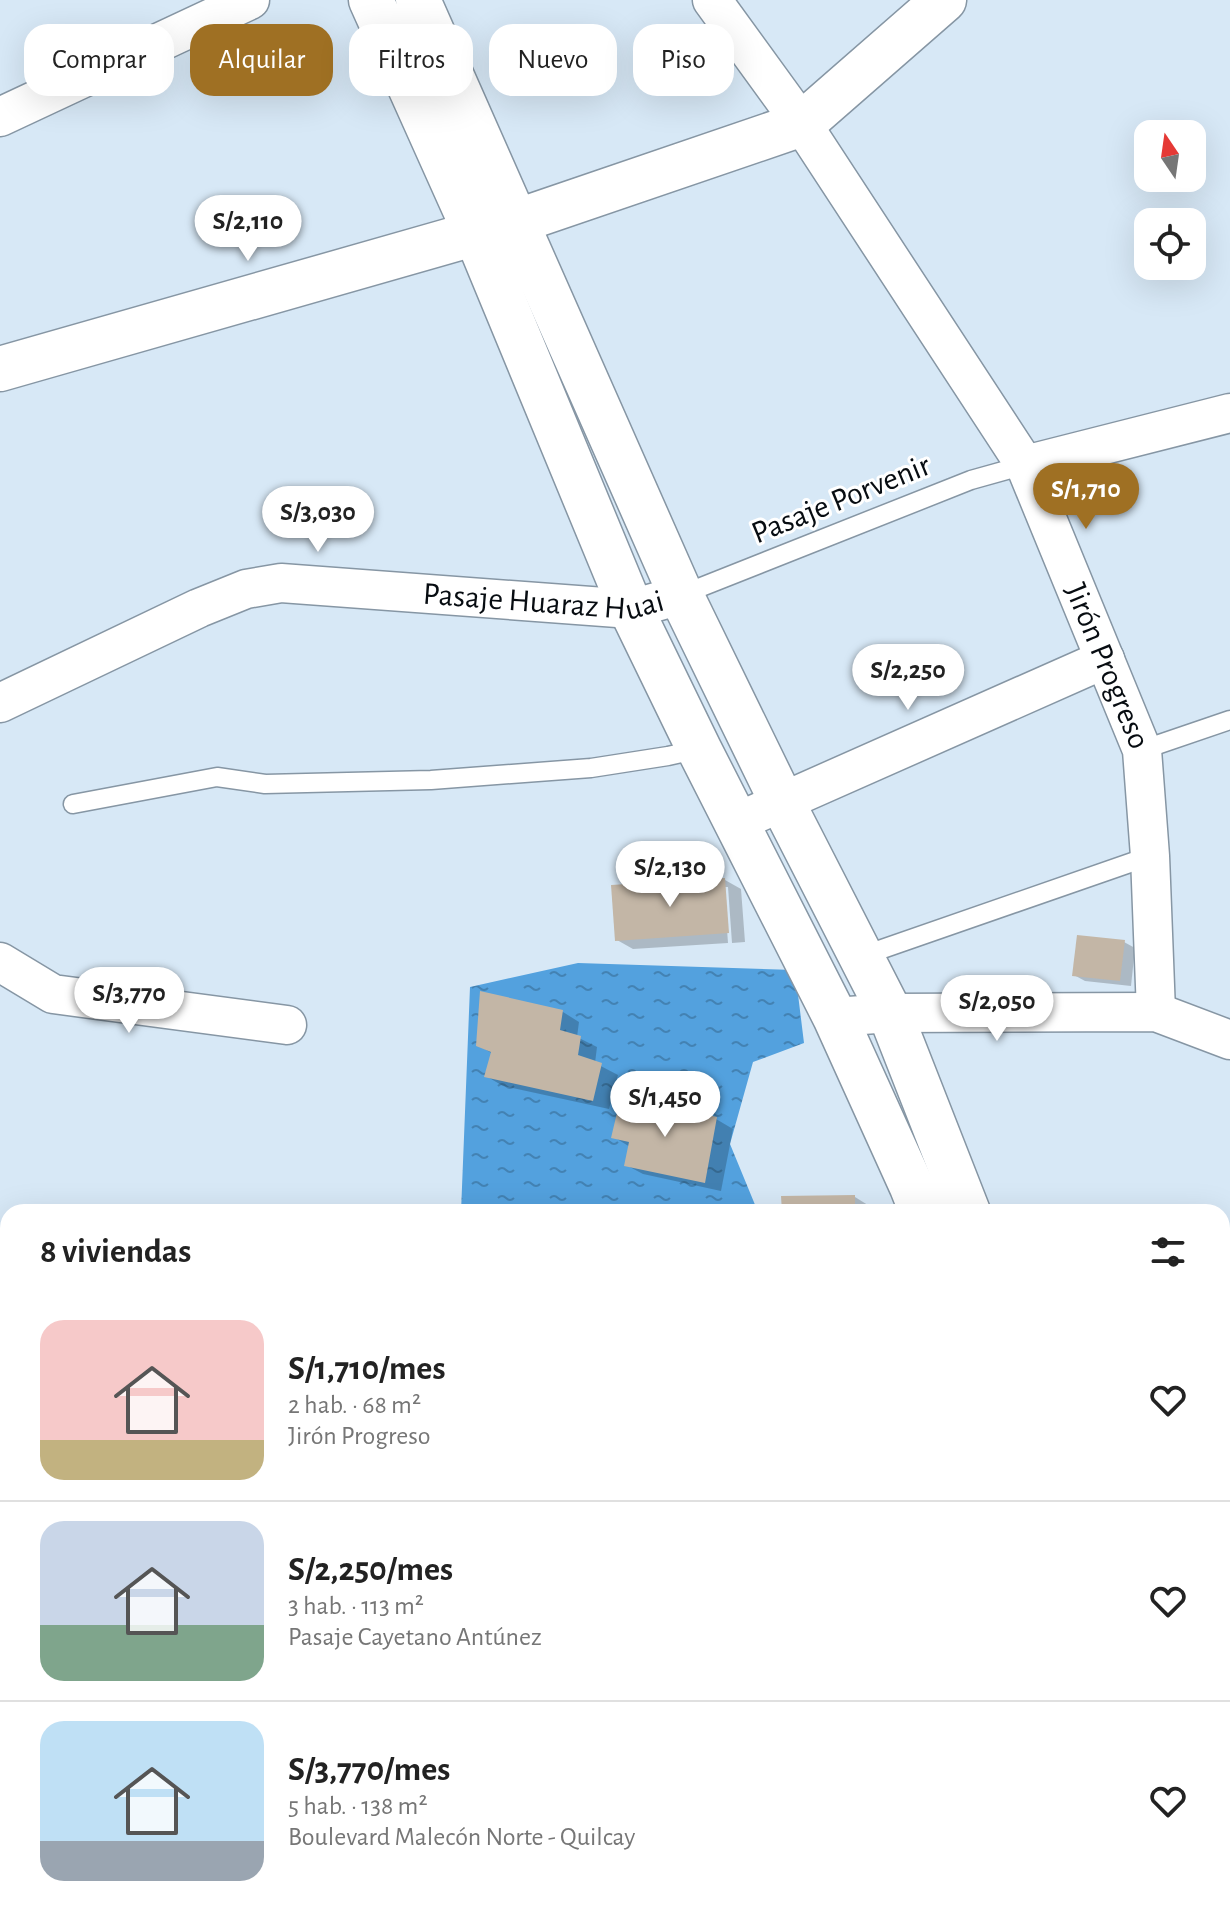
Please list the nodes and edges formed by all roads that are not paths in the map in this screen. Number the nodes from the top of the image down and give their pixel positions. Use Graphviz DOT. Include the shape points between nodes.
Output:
graph roads {
  1 [pos="250,0"];
  2 [pos="371,0"];
  3 [pos="418,0"];
  4 [pos="712,0"];
  5 [pos="944,0"];
  6 [pos="0,117"];
  7 [pos="802,124"];
  8 [pos="495,228"];
  9 [pos="0,369"];
  10 [pos="1230,413"];
  11 [pos="1025,465"];
  12 [pos="681,595"];
  13 [pos="631,609"];
  14 [pos="1105,659"];
  15 [pos="0,703"];
  16 [pos="1230,720"];
  17 [pos="699,749"];
  18 [pos="1142,750"];
  19 [pos="782,802"];
  20 [pos="73,804"];
  21 [pos="737,822"];
  22 [pos="1150,856"];
  23 [pos="861,956"];
  24 [pos="0,962"];
  25 [pos="1156,1012"];
  26 [pos="890,1013"];
  27 [pos="835,1017"];
  28 [pos="287,1025"];
  29 [pos="1230,1040"];
  30 [pos="919,1204"];
  31 [pos="965,1204"];
  1 -- 6 [label="street"];
  2 -- 8 [label="main road"];
  3 -- 8 [label="main road"];
  4 -- 7 [label="street, Jirón Progreso"];
  5 -- 7 [label="main road"];
  7 -- 8 [label="main road"];
  7 -- 11 [label="street, Jirón Progreso"];
  8 -- 9 [label="main road"];
  8 -- 12 [label="main road"];
  8 -- 13 [label="main road"];
  10 -- 11 [label="street"];
  11 -- 12 [label="lane, Pasaje Porvenir" via="971,480"];
  11 -- 14 [label="street, Jirón Progreso"];
  12 -- 13 [label="street, Pasaje Huaraz Huai"];
  12 -- 19 [label="main road"];
  13 -- 15 [label="street, Pasaje Huaraz Huai" via="281,583 246,589 199,608"];
  13 -- 17 [label="main road"];
  14 -- 18 [label="street, Jirón Progreso"];
  14 -- 19 [label="street"];
  16 -- 18 [label="lane"];
  17 -- 20 [label="lane" via="591,768 431,780 265,784 217,777"];
  17 -- 21 [label="main road"];
  18 -- 22 [label="street, Jirón Progreso"];
  19 -- 21 [label="street"];
  19 -- 23 [label="main road"];
  21 -- 27 [label="main road"];
  22 -- 23 [label="lane"];
  22 -- 25 [label="street, Jirón Progreso"];
  23 -- 26 [label="main road"];
  24 -- 28 [label="street" via="53,994"];
  25 -- 26 [label="street"];
  25 -- 29 [label="street"];
  26 -- 27 [label="street"];
  26 -- 31 [label="main road"];
  27 -- 30 [label="main road"];
}
